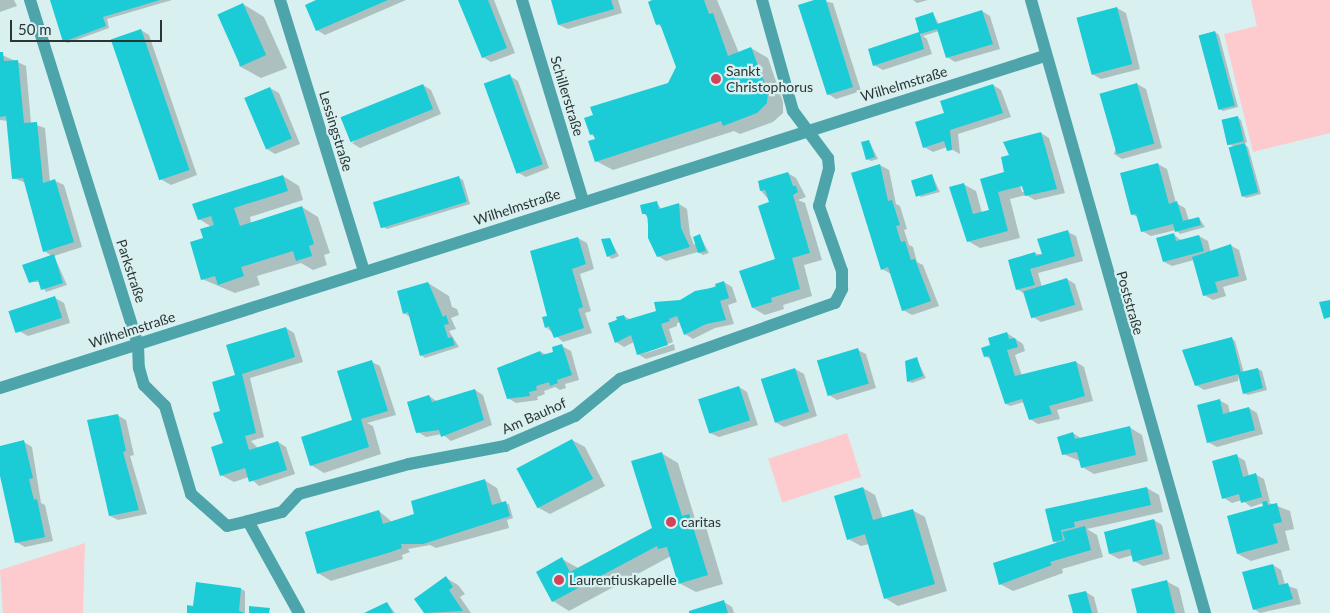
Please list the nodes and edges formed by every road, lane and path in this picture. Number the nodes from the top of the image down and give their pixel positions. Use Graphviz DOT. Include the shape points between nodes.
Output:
graph roads {
  1 [pos="30,0"];
  2 [pos="280,0"];
  3 [pos="522,0"];
  4 [pos="762,0"];
  5 [pos="1031,0"];
  6 [pos="1045,56"];
  7 [pos="804,130"];
  8 [pos="583,201"];
  9 [pos="364,271"];
  10 [pos="138,344"];
  11 [pos="0,388"];
  12 [pos="248,521"];
  13 [pos="299,613"];
  14 [pos="1205,613"];
  1 -- 10 [label="street, Parkstraße"];
  2 -- 9 [label="street, Lessingstraße"];
  3 -- 8 [label="street, Schillerstraße"];
  4 -- 7 [label="street" via="793,111"];
  5 -- 6 [label="street, Poststraße"];
  6 -- 7 [label="street, Wilhelmstraße"];
  6 -- 14 [label="street, Poststraße"];
  7 -- 8 [label="street, Wilhelmstraße"];
  7 -- 12 [label="street, Am Bauhof" via="828,158 829,169 819,206 842,271 842,289 835,303 823,310 620,379 575,416 505,446 409,464 299,494 282,512"];
  8 -- 9 [label="street, Wilhelmstraße"];
  9 -- 10 [label="street, Wilhelmstraße"];
  10 -- 11 [label="street, Wilhelmstraße"];
  10 -- 12 [label="street, Parkstraße" via="144,385 166,406 191,494 227,526"];
  12 -- 13 [label="street"];
}
